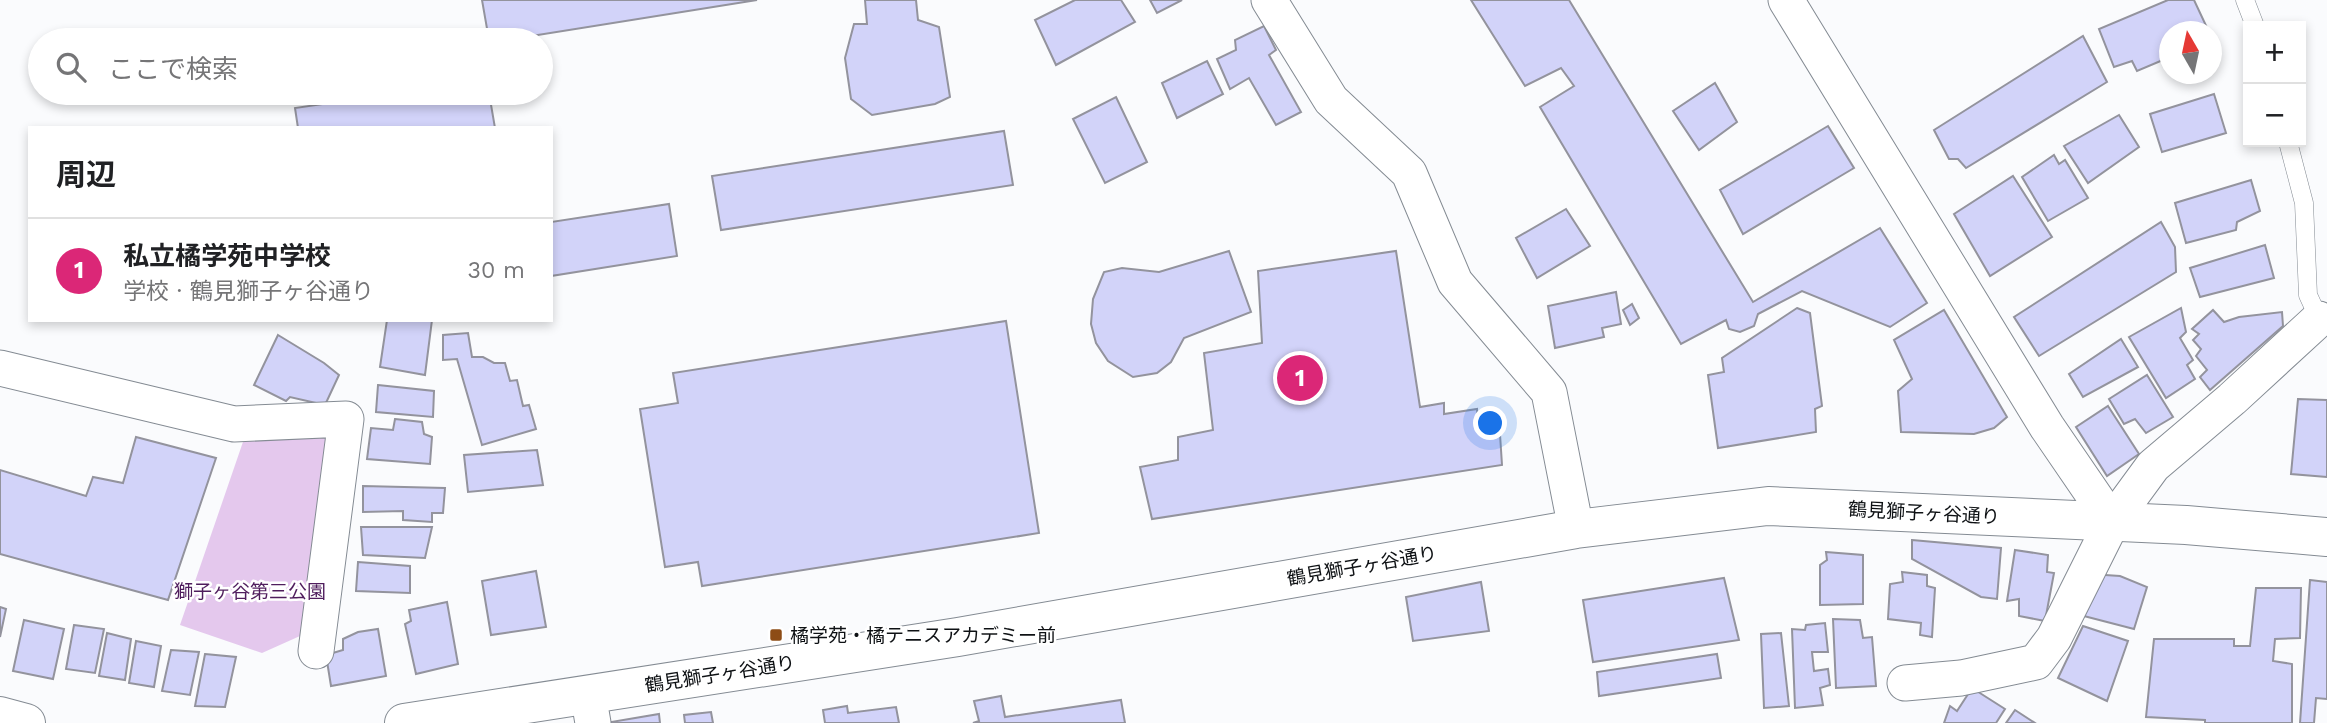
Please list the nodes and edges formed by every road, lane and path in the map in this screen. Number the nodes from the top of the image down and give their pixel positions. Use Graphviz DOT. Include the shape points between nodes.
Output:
graph roads {
  1 [pos="1269,0"];
  2 [pos="1786,0"];
  3 [pos="2245,0"];
  4 [pos="2253,21"];
  5 [pos="2289,147"];
  6 [pos="2323,317"];
  7 [pos="0,368"];
  8 [pos="2112,522"];
  9 [pos="1576,529"];
  10 [pos="2327,537"];
  11 [pos="316,651"];
  12 [pos="1905,683"];
  13 [pos="591,709"];
  14 [pos="0,716"];
  15 [pos="26,723"];
  16 [pos="404,723"];
  1 -- 9 [label="street" via="1331,100 1409,173 1455,282 1549,392"];
  2 -- 8 [label="street" via="2047,427"];
  3 -- 4 [label="lane"];
  5 -- 6 [label="lane" via="2304,203 2308,295"];
  6 -- 8 [label="street" via="2153,466"];
  7 -- 11 [label="street" via="234,425 346,419"];
  8 -- 9 [label="street, 鶴見獅子ヶ谷通り" via="1768,506"];
  8 -- 10 [label="street, 鶴見獅子ヶ谷通り"];
  8 -- 12 [label="street" via="2036,662 1961,678"];
  9 -- 13 [label="street, 鶴見獅子ヶ谷通り" via="958,637"];
  13 -- 16 [label="street, 鶴見獅子ヶ谷通り"];
  14 -- 15 [label="street"];
}
